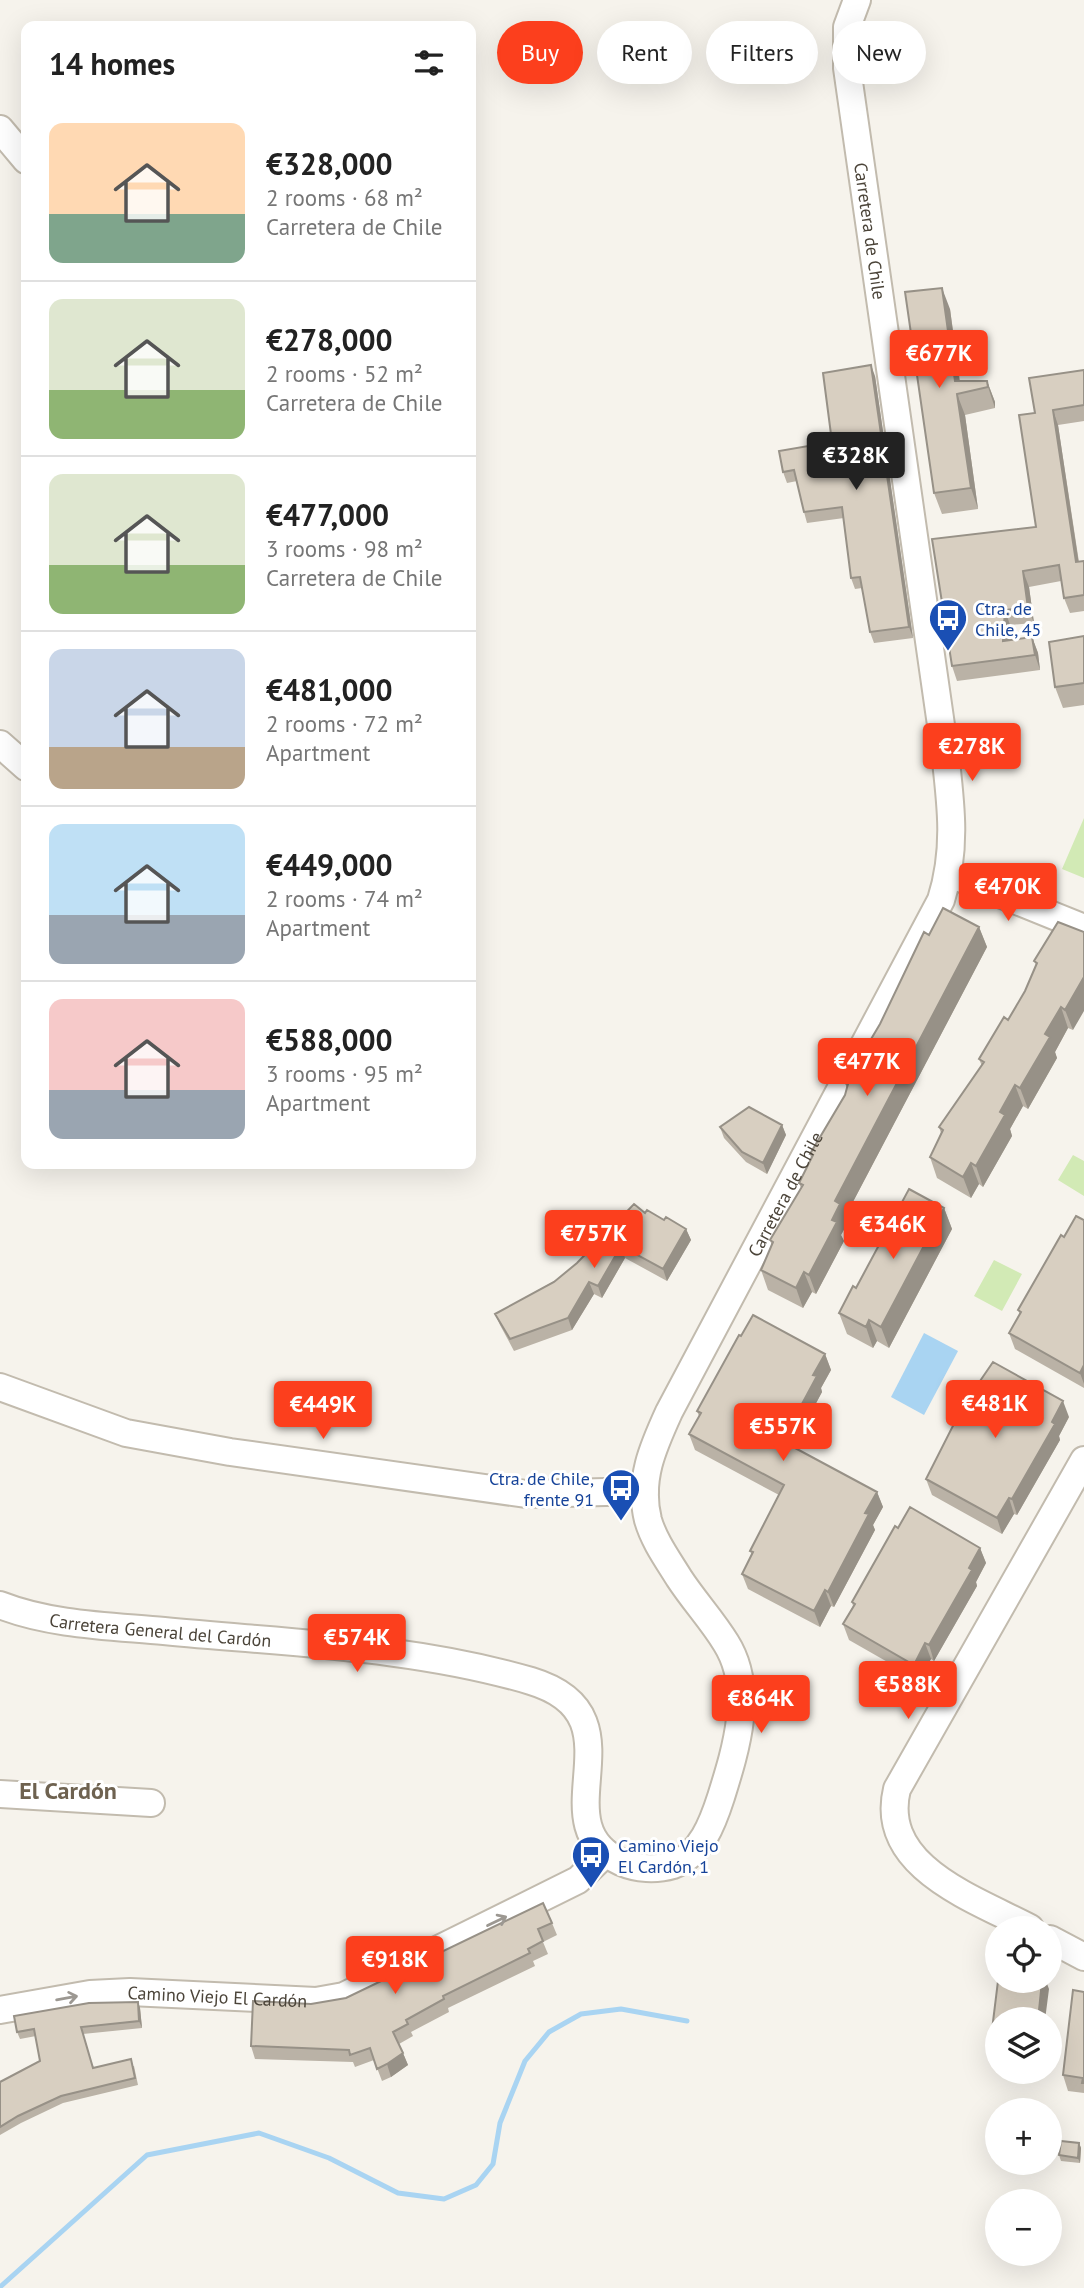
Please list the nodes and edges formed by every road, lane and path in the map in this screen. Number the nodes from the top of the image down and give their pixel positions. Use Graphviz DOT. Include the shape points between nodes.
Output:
graph roads {
  1 [pos="857,0"];
  2 [pos="0,129"];
  3 [pos="21,154"];
  4 [pos="0,744"];
  5 [pos="21,763"];
  6 [pos="950,874"];
  7 [pos="1084,928"];
  8 [pos="0,1387"];
  9 [pos="1084,1460"];
  10 [pos="645,1491"];
  11 [pos="0,1605"];
  12 [pos="0,1794"];
  13 [pos="150,1803"];
  14 [pos="606,1853"];
  15 [pos="1007,1916"];
  16 [pos="1062,1945"];
  17 [pos="1084,1956"];
  18 [pos="0,2010"];
  1 -- 6 [label="street, Carretera de Chile" via="847,27 847,68 945,753 952,832"];
  2 -- 3 [label="street"];
  4 -- 5 [label="street"];
  6 -- 7 [label="street"];
  6 -- 10 [label="street, Carretera de Chile" via="941,900 669,1412 650,1454"];
  8 -- 10 [label="street" via="126,1433 230,1451 526,1494"];
  9 -- 15 [label="street" via="897,1789 892,1808 906,1848 926,1873"];
  10 -- 14 [label="street, Carretera de Chile" via="657,1541 734,1657 741,1706 730,1769 715,1814 695,1850 683,1860 657,1868 623,1863"];
  11 -- 14 [label="street, Carretera General del Cardón" via="74,1623 410,1655 543,1685 567,1699 586,1728 591,1754 585,1819 593,1841"];
  12 -- 13 [label="street"];
  18 -- 14 [label="street, Camino Viejo El Cardón, one-way" via="90,1994 130,1992 316,2001 344,1996 578,1880"];
  16 -- 17 [label="street"];
}
